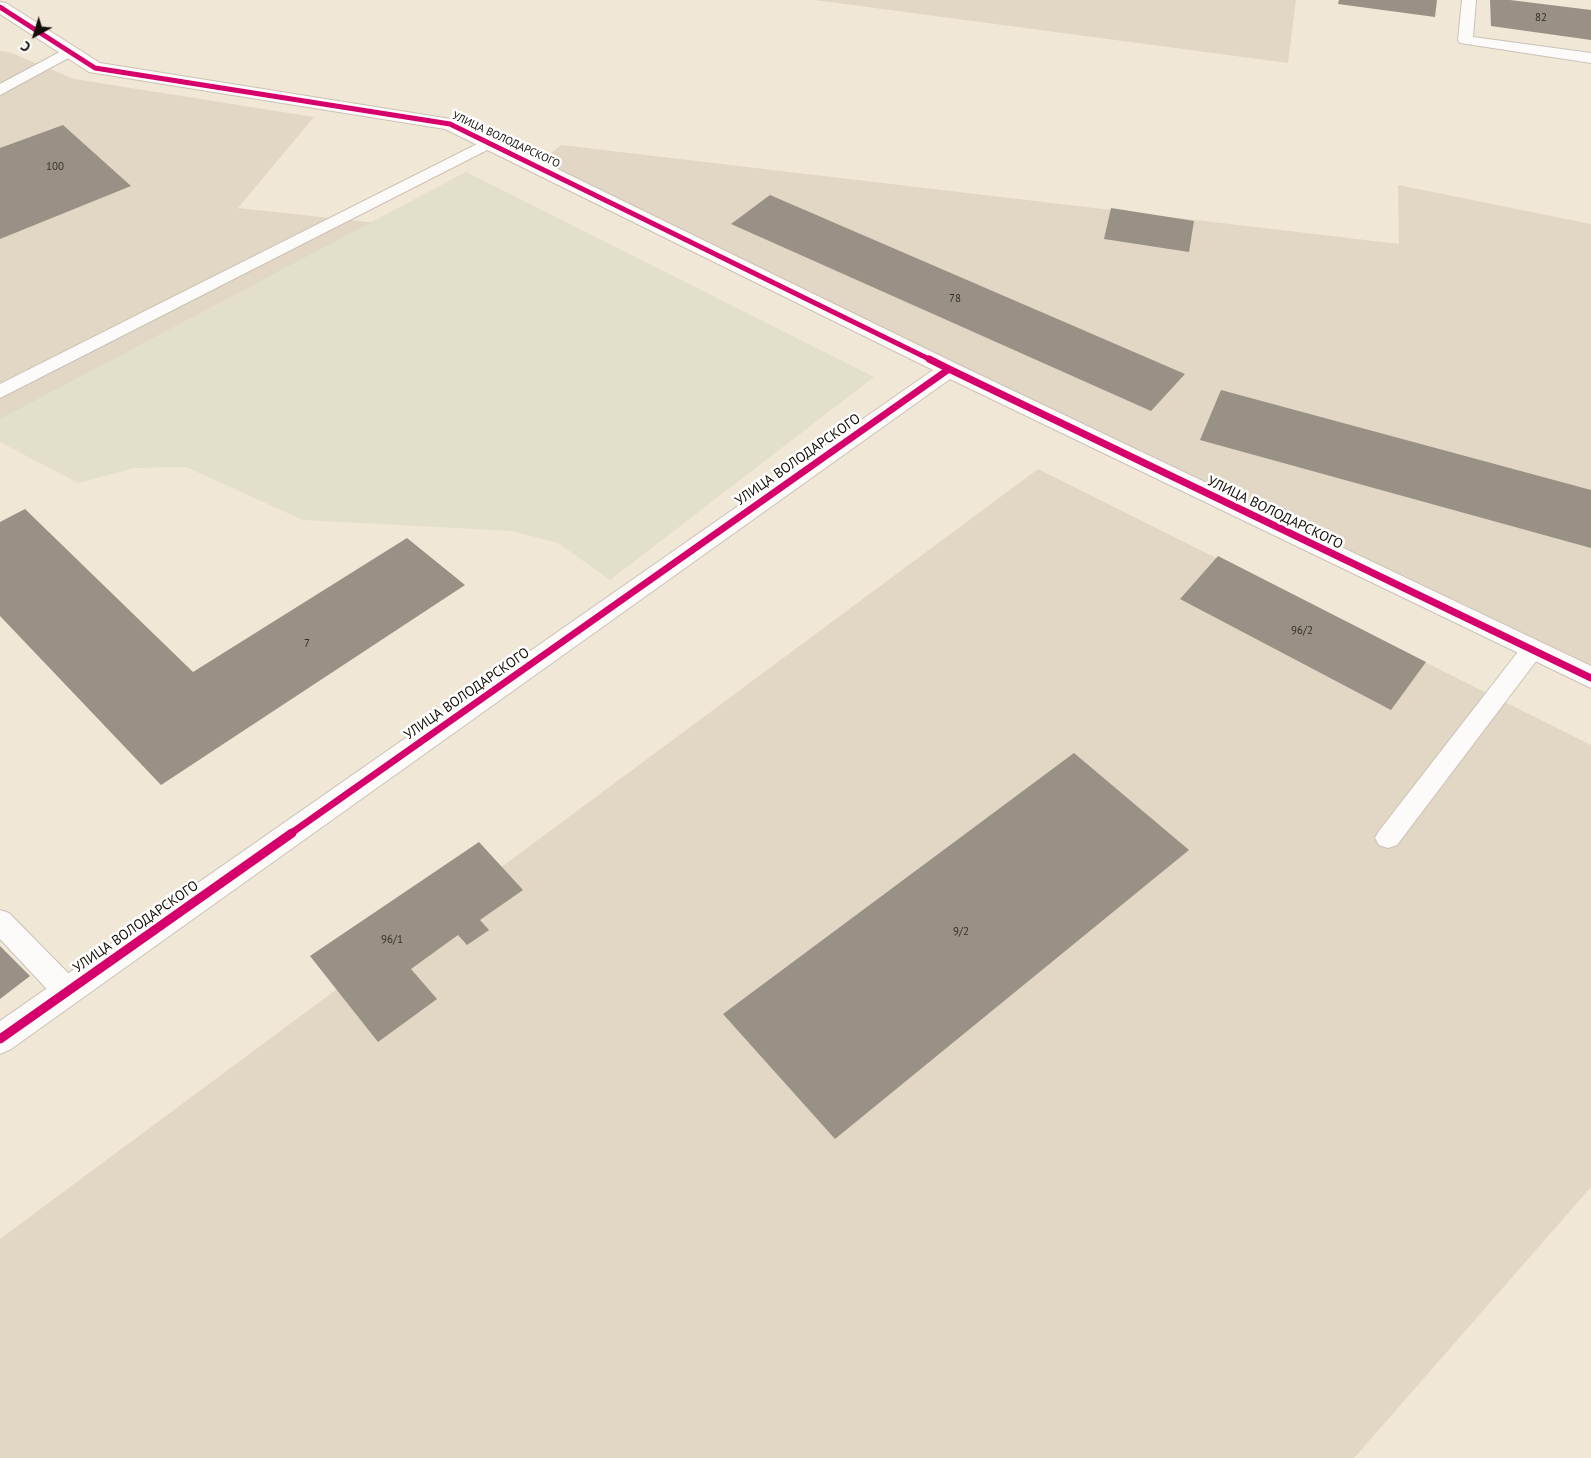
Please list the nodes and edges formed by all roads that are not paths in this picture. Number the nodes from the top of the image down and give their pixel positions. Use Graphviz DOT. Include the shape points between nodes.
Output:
graph roads {
  1 [pos="1469,0"];
  2 [pos="0,7"];
  3 [pos="69,52"];
  4 [pos="1591,58"];
  5 [pos="0,90"];
  6 [pos="489,143"];
  7 [pos="949,369"];
  8 [pos="0,392"];
  9 [pos="1532,650"];
  10 [pos="1591,678"];
  11 [pos="1388,838"];
  12 [pos="0,921"];
  13 [pos="67,991"];
  14 [pos="0,1040"];
  1 -- 4 [label="lane" via="1465,40"];
  2 -- 3 [label="street, УЛИЦА ВОЛОДАРСКОГО"];
  3 -- 5 [label="lane"];
  3 -- 6 [label="street, УЛИЦА ВОЛОДАРСКОГО" via="95,68 450,124"];
  6 -- 7 [label="street, УЛИЦА ВОЛОДАРСКОГО"];
  6 -- 8 [label="lane"];
  7 -- 9 [label="street, УЛИЦА ВОЛОДАРСКОГО"];
  7 -- 13 [label="street, УЛИЦА ВОЛОДАРСКОГО"];
  9 -- 10 [label="street, УЛИЦА ВОЛОДАРСКОГО"];
  9 -- 11 [label="lane"];
  12 -- 13 [label="lane"];
  13 -- 14 [label="street, УЛИЦА ВОЛОДАРСКОГО"];
}
